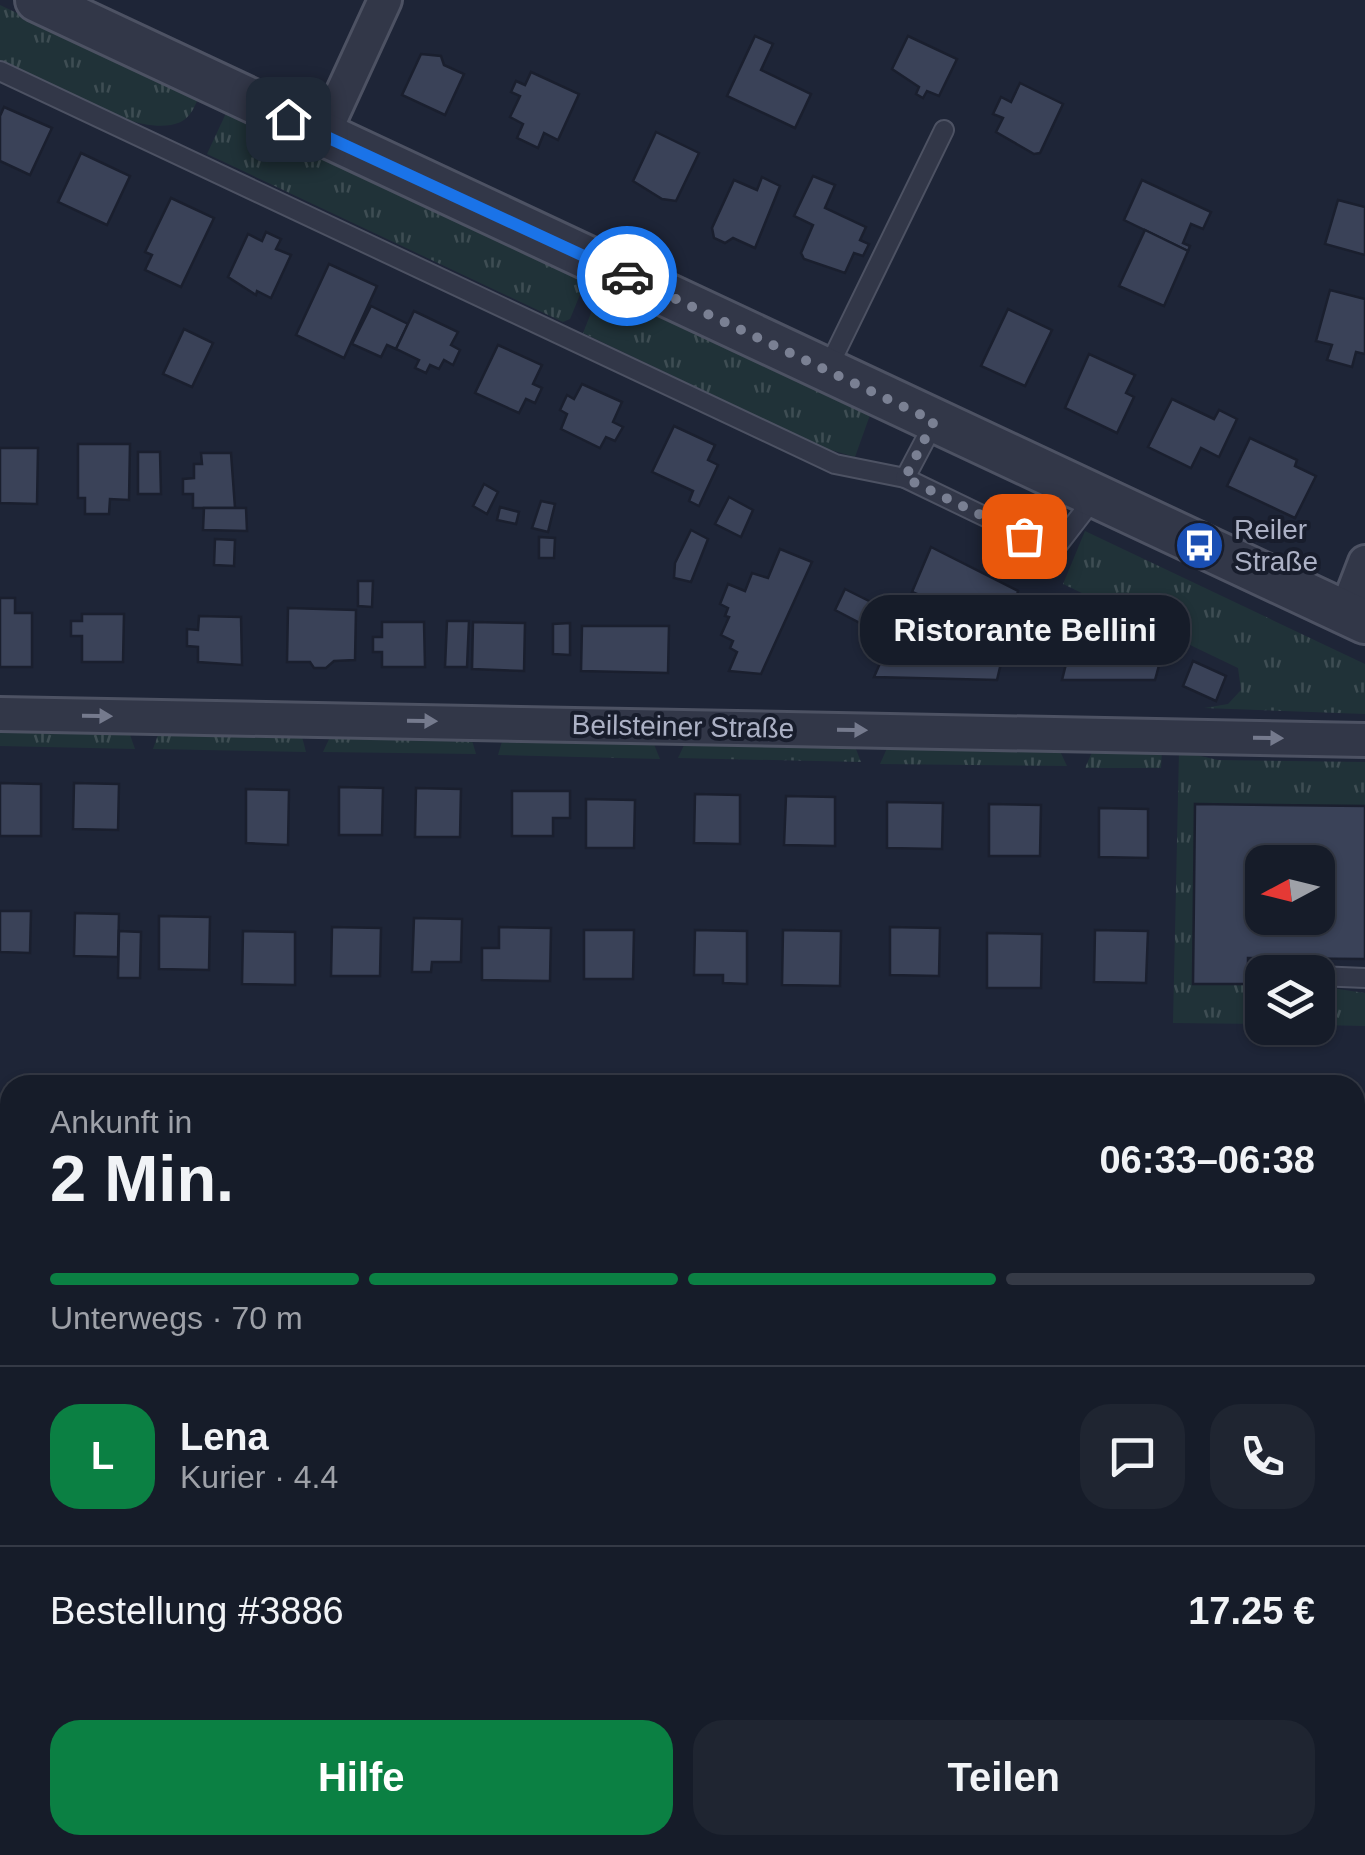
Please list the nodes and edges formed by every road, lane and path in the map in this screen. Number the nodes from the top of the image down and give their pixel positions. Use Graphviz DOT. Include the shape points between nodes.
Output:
graph roads {
  1 [pos="37,0"];
  2 [pos="385,0"];
  3 [pos="0,71"];
  4 [pos="944,130"];
  5 [pos="323,135"];
  6 [pos="827,370"];
  7 [pos="934,421"];
  8 [pos="905,478"];
  9 [pos="1095,496"];
  10 [pos="1365,562"];
  11 [pos="1355,618"];
  12 [pos="0,714"];
  13 [pos="1365,740"];
  14 [pos="1335,977"];
  15 [pos="1365,978"];
  1 -- 5 [label="street"];
  2 -- 5 [label="street"];
  3 -- 8 [label="lane" via="836,464"];
  4 -- 6 [label="lane"];
  5 -- 6 [label="street"];
  6 -- 7 [label="street"];
  7 -- 8 [label="lane"];
  7 -- 9 [label="street"];
  8 -- 9 [label="lane" via="1054,550"];
  9 -- 11 [label="street"];
  10 -- 11 [label="street"];
  12 -- 13 [label="street, Beilsteiner Straße, one-way"];
  14 -- 15 [label="lane"];
}
